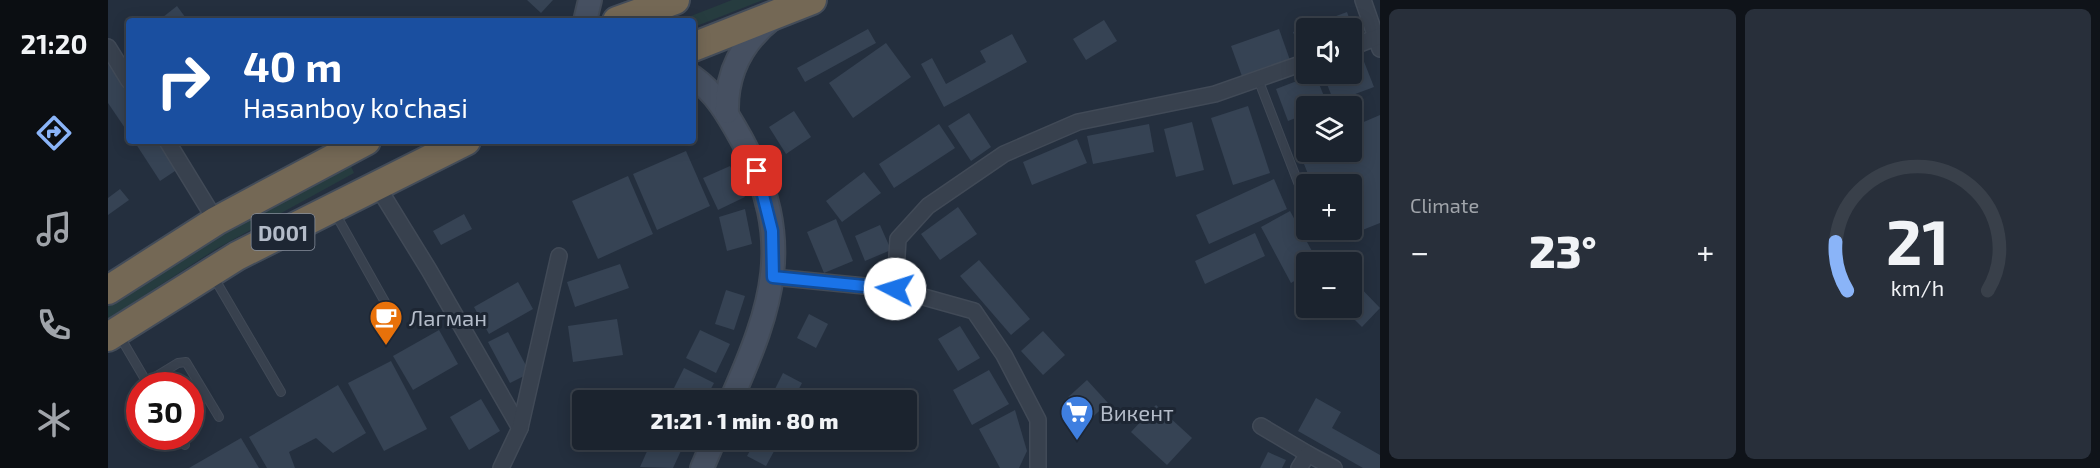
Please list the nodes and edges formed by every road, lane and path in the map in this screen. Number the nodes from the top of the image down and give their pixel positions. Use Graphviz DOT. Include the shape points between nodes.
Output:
graph roads {
  1 [pos="590,0"];
  2 [pos="675,0"];
  3 [pos="812,0"];
  4 [pos="1363,0"];
  5 [pos="641,10"];
  6 [pos="784,10"];
  7 [pos="586,18"];
  8 [pos="624,18"];
  9 [pos="1378,41"];
  10 [pos="1362,45"];
  11 [pos="696,46"];
  12 [pos="108,47"];
  13 [pos="1296,66"];
  14 [pos="126,76"];
  15 [pos="1258,79"];
  16 [pos="696,80"];
  17 [pos="727,112"];
  18 [pos="168,144"];
  19 [pos="360,144"];
  20 [pos="375,144"];
  21 [pos="460,144"];
  22 [pos="1296,177"];
  23 [pos="384,180"];
  24 [pos="331,207"];
  25 [pos="216,221"];
  26 [pos="559,256"];
  27 [pos="211,272"];
  28 [pos="773,277"];
  29 [pos="895,289"];
  30 [pos="108,290"];
  31 [pos="385,302"];
  32 [pos="112,334"];
  33 [pos="139,372"];
  34 [pos="165,372"];
  35 [pos="192,372"];
  36 [pos="735,390"];
  37 [pos="204,392"];
  38 [pos="281,392"];
  39 [pos="219,417"];
  40 [pos="1261,426"];
  41 [pos="520,428"];
  42 [pos="710,450"];
  43 [pos="1308,454"];
  44 [pos="501,468"];
  45 [pos="702,468"];
  46 [pos="1038,468"];
  47 [pos="1299,468"];
  48 [pos="1334,468"];
  1 -- 7 [label="main road"];
  2 -- 5 [label="highway"];
  3 -- 6 [label="highway"];
  4 -- 9 [label="street"];
  5 -- 8 [label="highway"];
  6 -- 11 [label="highway"];
  6 -- 17 [label="main road" via="758,31 739,56 728,82"];
  9 -- 10 [label="street"];
  12 -- 14 [label="street"];
  13 -- 15 [label="street"];
  15 -- 22 [label="lane"];
  15 -- 29 [label="street" via="1215,94 1078,122 1004,154 928,206 898,239"];
  16 -- 17 [label="main road"];
  17 -- 28 [label="main road" via="754,164 766,201 774,247"];
  18 -- 25 [label="street"];
  19 -- 25 [label="highway, D001"];
  20 -- 23 [label="highway"];
  21 -- 23 [label="highway, D001"];
  23 -- 24 [label="highway, D001"];
  23 -- 41 [label="street" via="429,270"];
  24 -- 27 [label="highway, D001"];
  24 -- 31 [label="lane"];
  25 -- 30 [label="highway, D001"];
  26 -- 41 [label="street"];
  27 -- 32 [label="highway, D001"];
  27 -- 38 [label="lane"];
  28 -- 29 [label="street"];
  28 -- 36 [label="main road" via="758,339"];
  29 -- 46 [label="street" via="974,311 1004,355 1038,420"];
  32 -- 33 [label="lane"];
  34 -- 35 [label="lane" via="186,362"];
  37 -- 39 [label="lane"];
  40 -- 43 [label="street"];
  41 -- 44 [label="street"];
  42 -- 45 [label="main road"];
  43 -- 47 [label="street"];
  43 -- 48 [label="street"];
}
